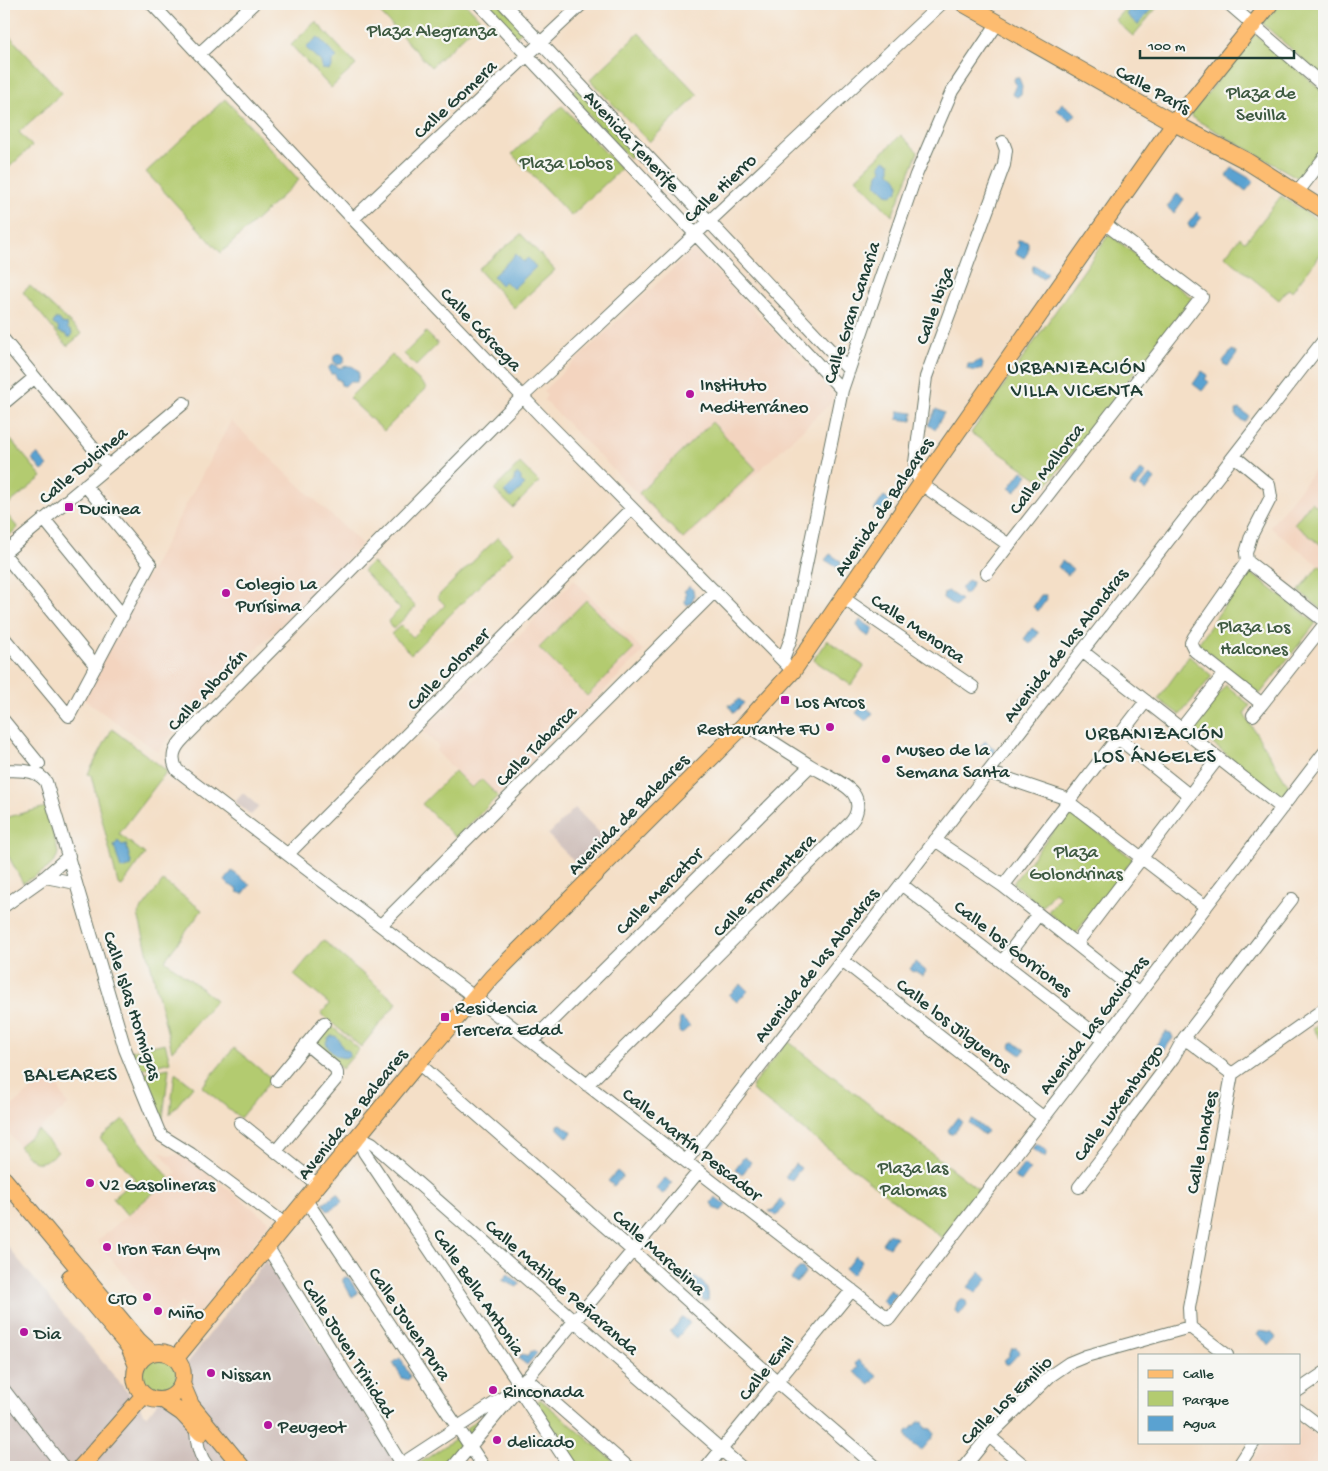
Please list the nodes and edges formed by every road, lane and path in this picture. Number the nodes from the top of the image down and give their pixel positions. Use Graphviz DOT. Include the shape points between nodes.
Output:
graph roads {
  1 [pos="152,4"];
  2 [pos="253,4"];
  3 [pos="479,4"];
  4 [pos="504,4"];
  5 [pos="582,4"];
  6 [pos="941,4"];
  7 [pos="964,4"];
  8 [pos="1230,4"];
  9 [pos="1270,4"];
  10 [pos="997,24"];
  11 [pos="1253,24"];
  12 [pos="540,43"];
  13 [pos="199,54"];
  14 [pos="527,55"];
  15 [pos="1324,86"];
  16 [pos="1174,123"];
  17 [pos="1003,142"];
  18 [pos="1324,158"];
  19 [pos="1297,192"];
  20 [pos="1324,210"];
  21 [pos="353,219"];
  22 [pos="709,222"];
  23 [pos="1104,223"];
  24 [pos="696,234"];
  25 [pos="4,340"];
  26 [pos="1324,340"];
  27 [pos="849,370"];
  28 [pos="34,378"];
  29 [pos="842,390"];
  30 [pos="522,397"];
  31 [pos="4,403"];
  32 [pos="184,403"];
  33 [pos="1234,456"];
  34 [pos="108,466"];
  35 [pos="921,484"];
  36 [pos="85,485"];
  37 [pos="632,508"];
  38 [pos="44,519"];
  39 [pos="1009,545"];
  40 [pos="4,554"];
  41 [pos="1247,561"];
  42 [pos="987,573"];
  43 [pos="715,592"];
  44 [pos="843,598"];
  45 [pos="123,616"];
  46 [pos="1324,623"];
  47 [pos="4,638"];
  48 [pos="1082,651"];
  49 [pos="788,665"];
  50 [pos="96,666"];
  51 [pos="1224,674"];
  52 [pos="973,687"];
  53 [pos="1146,701"];
  54 [pos="1262,704"];
  55 [pos="1254,715"];
  56 [pos="4,721"];
  57 [pos="745,724"];
  58 [pos="1181,729"];
  59 [pos="1118,738"];
  60 [pos="1324,752"];
  61 [pos="1218,758"];
  62 [pos="39,764"];
  63 [pos="810,766"];
  64 [pos="4,770"];
  65 [pos="988,772"];
  66 [pos="1189,795"];
  67 [pos="1068,802"];
  68 [pos="1282,808"];
  69 [pos="935,840"];
  70 [pos="288,854"];
  71 [pos="69,856"];
  72 [pos="1142,858"];
  73 [pos="45,877"];
  74 [pos="76,882"];
  75 [pos="901,884"];
  76 [pos="1002,886"];
  77 [pos="1292,899"];
  78 [pos="4,906"];
  79 [pos="1206,907"];
  80 [pos="1038,914"];
  81 [pos="381,925"];
  82 [pos="1076,944"];
  83 [pos="842,960"];
  84 [pos="1002,962"];
  85 [pos="1138,994"];
  86 [pos="474,997"];
  87 [pos="1324,1009"];
  88 [pos="324,1023"];
  89 [pos="1184,1038"];
  90 [pos="1104,1040"];
  91 [pos="532,1041"];
  92 [pos="306,1044"];
  93 [pos="418,1063"];
  94 [pos="1232,1074"];
  95 [pos="277,1080"];
  96 [pos="587,1085"];
  97 [pos="1044,1118"];
  98 [pos="240,1123"];
  99 [pos="358,1136"];
  100 [pos="276,1151"];
  101 [pos="686,1161"];
  102 [pos="699,1172"];
  103 [pos="4,1179"];
  104 [pos="318,1185"];
  105 [pos="1079,1187"];
  106 [pos="4,1196"];
  107 [pos="306,1200"];
  108 [pos="285,1224"];
  109 [pos="267,1246"];
  110 [pos="633,1251"];
  111 [pos="852,1290"];
  112 [pos="890,1319"];
  113 [pos="574,1321"];
  114 [pos="1190,1327"];
  115 [pos="152,1353"];
  116 [pos="1226,1354"];
  117 [pos="176,1358"];
  118 [pos="137,1366"];
  119 [pos="1324,1373"];
  120 [pos="526,1378"];
  121 [pos="777,1381"];
  122 [pos="182,1384"];
  123 [pos="518,1388"];
  124 [pos="1300,1389"];
  125 [pos="4,1390"];
  126 [pos="144,1395"];
  127 [pos="163,1400"];
  128 [pos="1300,1411"];
  129 [pos="457,1426"];
  130 [pos="196,1427"];
  131 [pos="1324,1429"];
  132 [pos="989,1436"];
  133 [pos="1253,1444"];
  134 [pos="470,1446"];
  135 [pos="721,1450"];
  136 [pos="400,1466"];
  137 [pos="63,1467"];
  138 [pos="81,1467"];
  139 [pos="208,1467"];
  140 [pos="229,1467"];
  141 [pos="242,1467"];
  142 [pos="453,1467"];
  143 [pos="484,1467"];
  144 [pos="570,1467"];
  145 [pos="628,1467"];
  146 [pos="706,1467"];
  147 [pos="741,1467"];
  148 [pos="876,1467"];
  149 [pos="964,1467"];
  150 [pos="1026,1467"];
  151 [pos="1238,1467"];
  1 -- 13 [label="street, Calle Córcega"];
  2 -- 13 [label="street"];
  3 -- 14 [label="street, Avenida Tenerife"];
  4 -- 12 [label="street, Avenida Tenerife"];
  5 -- 12 [label="street, Calle Gomera"];
  6 -- 22 [label="street, Calle Hierro"];
  7 -- 10 [label="main road, Calle París"];
  8 -- 11 [label="street"];
  9 -- 11 [label="main road, Avenida de Baleares"];
  10 -- 16 [label="main road, Calle París"];
  10 -- 27 [label="street, Calle Gran Canaria" via="952,91 920,167"];
  11 -- 15 [label="street"];
  11 -- 16 [label="main road, Avenida de Baleares"];
  12 -- 14 [label="street, Calle Gomera"];
  12 -- 22 [label="street, Avenida Tenerife"];
  13 -- 21 [label="street, Calle Córcega"];
  14 -- 21 [label="street, Calle Gomera"];
  14 -- 24 [label="street, Avenida Tenerife"];
  16 -- 19 [label="main road, Calle París"];
  16 -- 23 [label="main road, Avenida de Baleares"];
  17 -- 35 [label="street, Calle Ibiza" via="1006,150 1004,165 924,385 915,464"];
  18 -- 19 [label="street"];
  19 -- 20 [label="main road, Calle París"];
  21 -- 30 [label="street, Calle Córcega"];
  22 -- 24 [label="street, Calle Hierro"];
  22 -- 27 [label="street, Avenida Tenerife"];
  23 -- 35 [label="main road, Avenida de Baleares"];
  23 -- 39 [label="street, Calle Mallorca" via="1202,297"];
  24 -- 29 [label="street, Avenida Tenerife"];
  24 -- 30 [label="street, Calle Hierro"];
  25 -- 28 [label="street"];
  26 -- 33 [label="street, Avenida de las Alondras"];
  27 -- 29 [label="street, Calle Gran Canaria"];
  28 -- 31 [label="street"];
  28 -- 34 [label="street"];
  29 -- 49 [label="street, Calle Gran Canaria"];
  30 -- 37 [label="street, Calle Córcega"];
  30 -- 70 [label="street, Calle Alborán" via="177,745 173,758 178,770"];
  32 -- 34 [label="street, Calle Dulcinea"];
  33 -- 41 [label="street" via="1269,485 1271,497 1251,536"];
  33 -- 48 [label="street, Avenida de las Alondras"];
  34 -- 36 [label="street, Calle Dulcinea"];
  35 -- 39 [label="street"];
  35 -- 44 [label="main road, Avenida de Baleares"];
  36 -- 38 [label="street, Calle Dulcinea"];
  36 -- 45 [label="street" via="150,564"];
  37 -- 43 [label="street, Calle Córcega"];
  37 -- 70 [label="street, Calle Colomer"];
  38 -- 40 [label="street, Calle Dulcinea"];
  38 -- 45 [label="street"];
  39 -- 42 [label="street, Calle Mallorca"];
  40 -- 50 [label="street"];
  41 -- 46 [label="street"];
  41 -- 51 [label="street" via="1192,640 1193,649"];
  43 -- 49 [label="street, Calle Córcega"];
  43 -- 81 [label="street, Calle Tabarca"];
  44 -- 49 [label="main road, Avenida de Baleares"];
  44 -- 52 [label="street, Calle Menorca"];
  45 -- 50 [label="street"];
  46 -- 54 [label="street"];
  47 -- 50 [label="street" via="69,716"];
  48 -- 53 [label="street"];
  48 -- 65 [label="street, Avenida de las Alondras"];
  49 -- 57 [label="main road, Avenida de Baleares"];
  51 -- 54 [label="street"];
  51 -- 58 [label="street"];
  53 -- 58 [label="street"];
  53 -- 59 [label="street"];
  54 -- 55 [label="street"];
  56 -- 62 [label="street"];
  57 -- 63 [label="street, Calle Formentera"];
  57 -- 86 [label="main road, Avenida de Baleares"];
  58 -- 61 [label="street"];
  59 -- 66 [label="street"];
  59 -- 67 [label="street"];
  60 -- 68 [label="street, Avenida Las Gaviotas"];
  61 -- 66 [label="street"];
  61 -- 68 [label="street"];
  63 -- 91 [label="street, Calle Mercator"];
  63 -- 96 [label="street, Calle Formentera" via="853,792 858,807 854,818"];
  64 -- 71 [label="street, Calle Islas Hormigas" via="33,772 43,777"];
  65 -- 67 [label="street" via="1062,797"];
  65 -- 69 [label="street, Avenida de las Alondras"];
  66 -- 72 [label="street"];
  67 -- 72 [label="street"];
  67 -- 76 [label="street"];
  68 -- 79 [label="street, Avenida Las Gaviotas"];
  69 -- 75 [label="street, Avenida de las Alondras"];
  69 -- 76 [label="street"];
  70 -- 81 [label="street, Calle Alborán"];
  71 -- 73 [label="street"];
  71 -- 74 [label="street, Calle Islas Hormigas"];
  72 -- 79 [label="street"];
  72 -- 82 [label="street"];
  73 -- 74 [label="street"];
  73 -- 78 [label="street"];
  74 -- 108 [label="street, Calle Islas Hormigas" via="125,1049 158,1132"];
  75 -- 83 [label="street, Avenida de las Alondras"];
  75 -- 84 [label="street, Calle los Gorriones"];
  76 -- 80 [label="street"];
  77 -- 89 [label="street, Calle Luxemburgo"];
  79 -- 85 [label="street, Avenida Las Gaviotas"];
  80 -- 82 [label="street"];
  80 -- 84 [label="street"];
  81 -- 86 [label="street, Calle Alborán"];
  82 -- 85 [label="street"];
  83 -- 97 [label="street, Calle los Jilgueros"];
  83 -- 101 [label="street, Avenida de las Alondras"];
  84 -- 90 [label="street, Calle los Gorriones"];
  85 -- 90 [label="street, Avenida Las Gaviotas"];
  86 -- 91 [label="street, Calle Martín Pescador"];
  86 -- 93 [label="main road, Avenida de Baleares"];
  87 -- 94 [label="street, Calle Londres"];
  88 -- 92 [label="street"];
  89 -- 94 [label="street, Calle Luxemburgo"];
  89 -- 105 [label="street, Calle Luxemburgo" via="1118,1137"];
  90 -- 97 [label="street, Avenida Las Gaviotas"];
  91 -- 96 [label="street, Calle Martín Pescador"];
  92 -- 95 [label="street"];
  92 -- 100 [label="street" via="335,1068 336,1078"];
  93 -- 99 [label="main road, Avenida de Baleares"];
  93 -- 110 [label="street, Calle Marcelina"];
  94 -- 114 [label="street, Calle Londres" via="1188,1308"];
  96 -- 101 [label="street, Calle Martín Pescador"];
  97 -- 112 [label="street, Avenida Las Gaviotas"];
  98 -- 100 [label="street"];
  99 -- 104 [label="main road, Avenida de Baleares"];
  99 -- 113 [label="street, Calle Matilde Peñaranda" via="372,1143"];
  99 -- 123 [label="street, Calle Bella Antonia" via="364,1152 515,1377"];
  100 -- 104 [label="street"];
  101 -- 102 [label="street, Calle Martín Pescador"];
  102 -- 110 [label="street"];
  102 -- 111 [label="street, Calle Martín Pescador"];
  103 -- 115 [label="main road"];
  104 -- 107 [label="main road, Avenida de Baleares"];
  106 -- 118 [label="main road" via="129,1347"];
  107 -- 108 [label="main road, Avenida de Baleares"];
  107 -- 129 [label="street, Calle Joven Pura"];
  108 -- 109 [label="main road, Avenida de Baleares"];
  109 -- 117 [label="main road, Avenida de Baleares"];
  109 -- 136 [label="street, Calle Joven Trinidad"];
  110 -- 113 [label="street"];
  110 -- 121 [label="street, Calle Marcelina"];
  111 -- 112 [label="street, Calle Martín Pescador"];
  111 -- 121 [label="street, Calle Emil"];
  113 -- 120 [label="street"];
  113 -- 135 [label="street, Calle Matilde Peñaranda"];
  114 -- 116 [label="street"];
  114 -- 132 [label="street, Calle Los Emilio" via="1086,1356 1069,1364 1050,1376"];
  115 -- 117 [label="main road" via="167,1353"];
  115 -- 118 [label="main road"];
  117 -- 122 [label="main road" via="183,1370"];
  118 -- 126 [label="main road" via="135,1379"];
  119 -- 124 [label="street"];
  120 -- 123 [label="street"];
  120 -- 145 [label="street"];
  121 -- 135 [label="street, Calle Emil"];
  121 -- 148 [label="street, Calle Marcelina"];
  122 -- 127 [label="main road" via="172,1396"];
  122 -- 141 [label="main road" via="192,1405"];
  123 -- 129 [label="street"];
  123 -- 134 [label="street"];
  123 -- 144 [label="street, Calle Bella Antonia"];
  125 -- 137 [label="street"];
  126 -- 127 [label="main road"];
  126 -- 138 [label="main road"];
  127 -- 130 [label="main road"];
  128 -- 131 [label="street"];
  129 -- 134 [label="street, Calle Joven Pura"];
  129 -- 136 [label="street"];
  130 -- 139 [label="street" via="200,1454"];
  130 -- 140 [label="main road"];
  132 -- 149 [label="street, Calle Los Emilio"];
  132 -- 150 [label="street"];
  133 -- 151 [label="street"];
  134 -- 142 [label="street"];
  134 -- 143 [label="street, Calle Joven Pura"];
  135 -- 146 [label="street, Calle Emil"];
  135 -- 147 [label="street, Calle Matilde Peñaranda"];
}
